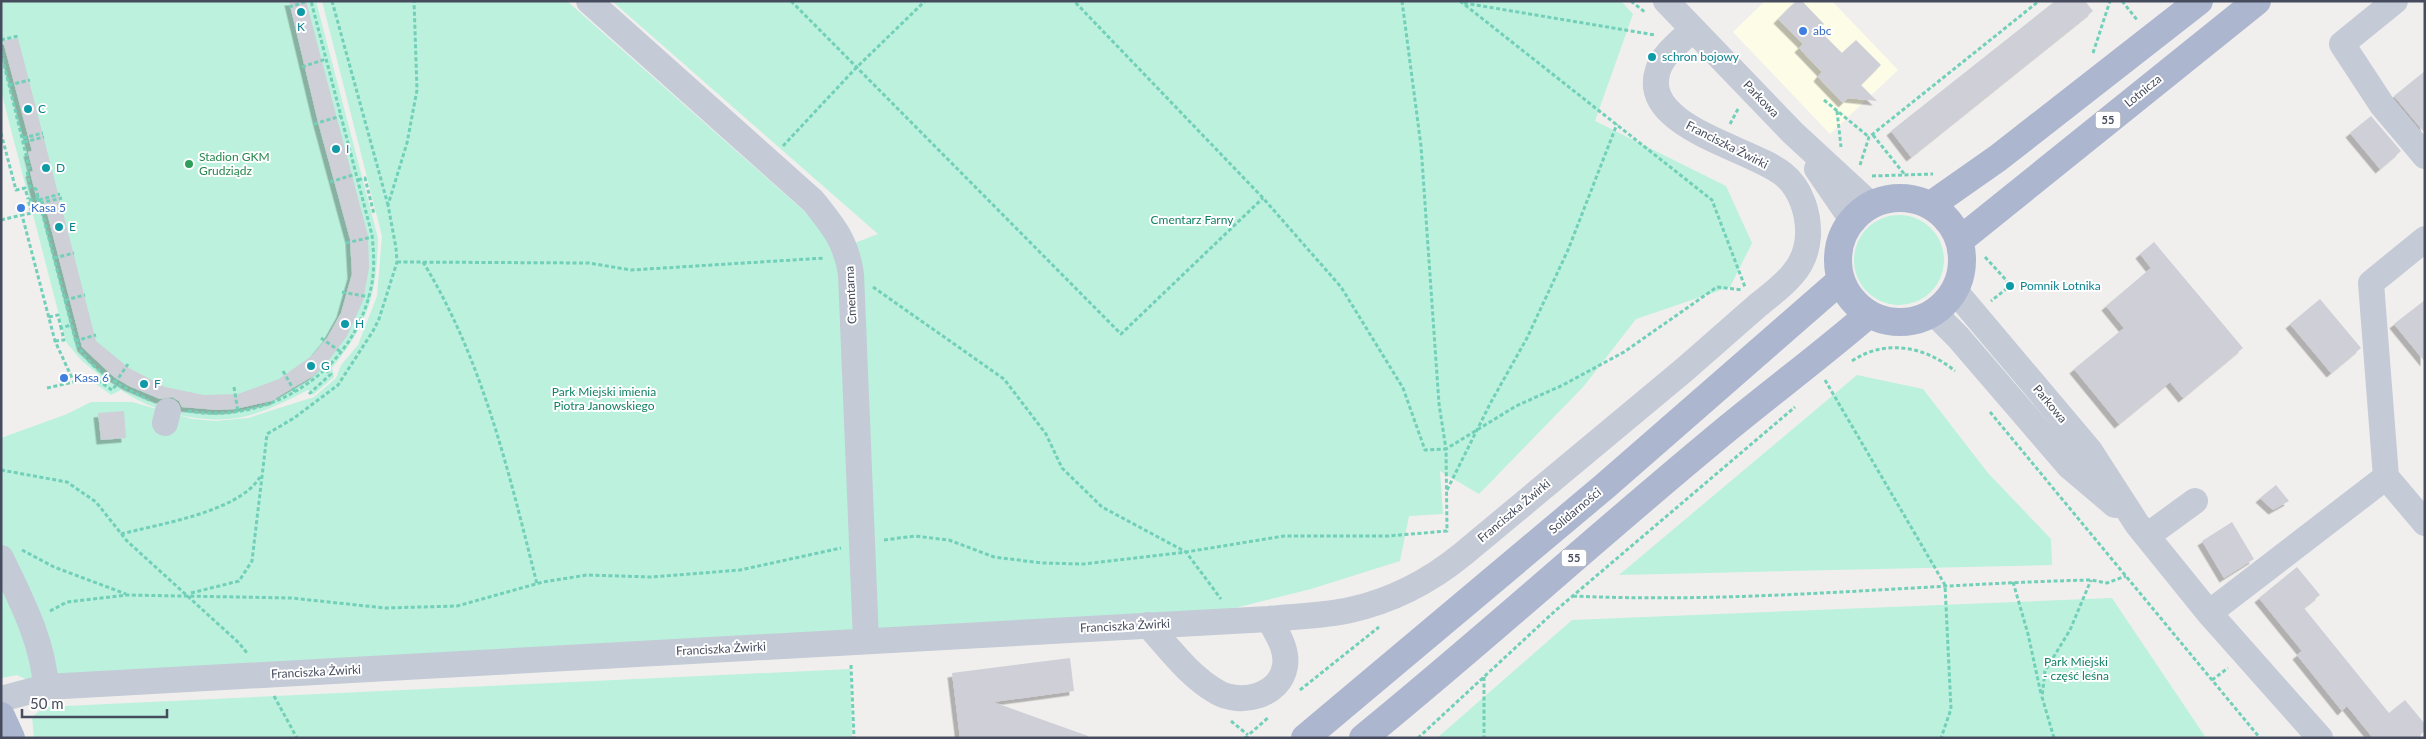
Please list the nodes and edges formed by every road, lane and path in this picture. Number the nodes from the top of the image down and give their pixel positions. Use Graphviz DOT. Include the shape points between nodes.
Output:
graph roads {
  1 [pos="310,1"];
  2 [pos="332,1"];
  3 [pos="414,1"];
  4 [pos="589,1"];
  5 [pos="791,1"];
  6 [pos="925,1"];
  7 [pos="1074,1"];
  8 [pos="1402,1"];
  9 [pos="1631,1"];
  10 [pos="2039,1"];
  11 [pos="2110,1"];
  12 [pos="2122,1"];
  13 [pos="2199,1"];
  14 [pos="2257,1"];
  15 [pos="2395,1"];
  16 [pos="1461,2"];
  17 [pos="288,7"];
  18 [pos="1659,10"];
  19 [pos="2140,24"];
  20 [pos="1693,29"];
  21 [pos="18,36"];
  22 [pos="1,40"];
  23 [pos="1673,49"];
  24 [pos="1,52"];
  25 [pos="326,58"];
  26 [pos="2090,62"];
  27 [pos="302,67"];
  28 [pos="855,69"];
  29 [pos="8,78"];
  30 [pos="1,80"];
  31 [pos="30,80"];
  32 [pos="10,85"];
  33 [pos="1824,100"];
  34 [pos="1837,111"];
  35 [pos="341,116"];
  36 [pos="314,124"];
  37 [pos="1617,124"];
  38 [pos="1,133"];
  39 [pos="44,135"];
  40 [pos="1871,136"];
  41 [pos="24,140"];
  42 [pos="1841,150"];
  43 [pos="2425,156"];
  44 [pos="769,161"];
  45 [pos="1860,168"];
  46 [pos="356,174"];
  47 [pos="1937,174"];
  48 [pos="1867,176"];
  49 [pos="1905,176"];
  50 [pos="358,180"];
  51 [pos="330,182"];
  52 [pos="61,196"];
  53 [pos="1263,198"];
  54 [pos="28,200"];
  55 [pos="39,200"];
  56 [pos="388,205"];
  57 [pos="1931,205"];
  58 [pos="1861,212"];
  59 [pos="374,214"];
  60 [pos="22,215"];
  61 [pos="1,220"];
  62 [pos="372,237"];
  63 [pos="2425,239"];
  64 [pos="1960,240"];
  65 [pos="346,243"];
  66 [pos="74,253"];
  67 [pos="1985,257"];
  68 [pos="54,258"];
  69 [pos="396,262"];
  70 [pos="422,262"];
  71 [pos="849,265"];
  72 [pos="1841,280"];
  73 [pos="1955,291"];
  74 [pos="342,292"];
  75 [pos="85,295"];
  76 [pos="369,297"];
  77 [pos="65,300"];
  78 [pos="1987,304"];
  79 [pos="1934,313"];
  80 [pos="1869,314"];
  81 [pos="49,317"];
  82 [pos="71,325"];
  83 [pos="61,328"];
  84 [pos="96,335"];
  85 [pos="321,338"];
  86 [pos="75,340"];
  87 [pos="55,341"];
  88 [pos="341,352"];
  89 [pos="128,364"];
  90 [pos="1845,366"];
  91 [pos="325,370"];
  92 [pos="283,371"];
  93 [pos="1957,372"];
  94 [pos="1831,375"];
  95 [pos="1824,380"];
  96 [pos="79,381"];
  97 [pos="116,383"];
  98 [pos="1818,386"];
  99 [pos="234,387"];
  100 [pos="47,388"];
  101 [pos="295,392"];
  102 [pos="309,394"];
  103 [pos="1799,404"];
  104 [pos="1988,410"];
  105 [pos="238,412"];
  106 [pos="1476,431"];
  107 [pos="1446,449"];
  108 [pos="1,470"];
  109 [pos="262,475"];
  110 [pos="2386,478"];
  111 [pos="1446,492"];
  112 [pos="2195,501"];
  113 [pos="2425,523"];
  114 [pos="2142,530"];
  115 [pos="121,534"];
  116 [pos="862,543"];
  117 [pos="1186,552"];
  118 [pos="10,553"];
  119 [pos="2126,576"];
  120 [pos="2091,580"];
  121 [pos="2012,582"];
  122 [pos="537,584"];
  123 [pos="1945,585"];
  124 [pos="127,594"];
  125 [pos="186,595"];
  126 [pos="1573,596"];
  127 [pos="2209,613"];
  128 [pos="1269,619"];
  129 [pos="1237,620"];
  130 [pos="30,621"];
  131 [pos="1148,625"];
  132 [pos="859,641"];
  133 [pos="263,675"];
  134 [pos="1484,677"];
  135 [pos="46,688"];
  136 [pos="2042,697"];
  137 [pos="1,698"];
  138 [pos="1,716"];
  139 [pos="12,738"];
  140 [pos="297,738"];
  141 [pos="854,738"];
  142 [pos="1305,738"];
  143 [pos="1363,738"];
  144 [pos="1418,738"];
  145 [pos="1484,738"];
  146 [pos="1941,738"];
  147 [pos="2054,738"];
  148 [pos="2260,738"];
  149 [pos="2320,738"];
  1 -- 17 [label="path"];
  1 -- 25 [label="path"];
  2 -- 56 [label="path"];
  3 -- 56 [label="path" via="417,90 408,143"];
  4 -- 44 [label="street, Cmentarna"];
  5 -- 28 [label="path"];
  6 -- 28 [label="path"];
  7 -- 53 [label="path"];
  8 -- 107 [label="path" via="1421,146 1439,404"];
  9 -- 18 [label="path"];
  10 -- 40 [label="path"];
  11 -- 26 [label="path"];
  12 -- 19 [label="path"];
  13 -- 57 [label="main road" via="1998,158"];
  14 -- 64 [label="main road, Lotnicza / 55"];
  15 -- 43 [label="street" via="2342,44 2382,106"];
  16 -- 23 [label="path" via="1663,36"];
  16 -- 37 [label="path"];
  18 -- 20 [label="street, Parkowa"];
  20 -- 23 [label="street, Franciszka Żwirki"];
  20 -- 58 [label="street, Parkowa" via="1793,133"];
  21 -- 22 [label="path"];
  23 -- 128 [label="street, Franciszka Żwirki" via="1658,70 1656,88 1664,106 1699,132 1783,174 1798,191 1806,212 1808,237 1804,258 1792,276 1470,548 1419,584 1380,602 1348,611"];
  24 -- 29 [label="path"];
  25 -- 27 [label="path"];
  25 -- 35 [label="path"];
  28 -- 44 [label="path"];
  28 -- 53 [label="path" via="1121,334"];
  29 -- 30 [label="path"];
  29 -- 32 [label="path"];
  31 -- 32 [label="path"];
  32 -- 41 [label="path"];
  33 -- 34 [label="path"];
  34 -- 40 [label="path"];
  34 -- 42 [label="path"];
  35 -- 36 [label="path"];
  35 -- 46 [label="path"];
  37 -- 106 [label="path" via="1564,259 1527,338"];
  37 -- 106 [label="path" via="1712,200 1746,290 1717,286 1624,352 1516,406"];
  38 -- 54 [label="path" via="16,190 25,188"];
  39 -- 41 [label="path"];
  40 -- 45 [label="path"];
  40 -- 49 [label="path"];
  41 -- 55 [label="path" via="30,187 36,189"];
  44 -- 71 [label="street, Cmentarna" via="813,201 839,232"];
  46 -- 50 [label="path"];
  46 -- 51 [label="path"];
  47 -- 49 [label="path"];
  48 -- 49 [label="path"];
  50 -- 59 [label="path" via="364,178"];
  50 -- 62 [label="path"];
  52 -- 55 [label="path"];
  53 -- 107 [label="path" via="1340,287 1403,388 1425,450"];
  54 -- 55 [label="path"];
  54 -- 60 [label="path" via="32,213"];
  55 -- 68 [label="path"];
  56 -- 69 [label="path"];
  57 -- 58 [label="main road" via="1901,197 1885,199"];
  57 -- 64 [label="main road" via="1953,226"];
  58 -- 72 [label="main road" via="1841,238 1838,259"];
  60 -- 61 [label="path"];
  60 -- 81 [label="path"];
  62 -- 65 [label="path"];
  62 -- 76 [label="path" via="373,272"];
  63 -- 110 [label="street" via="2371,283"];
  64 -- 73 [label="main road" via="1963,266"];
  66 -- 68 [label="path"];
  67 -- 78 [label="path" via="2007,281 2006,289"];
  68 -- 77 [label="path"];
  69 -- 70 [label="path"];
  69 -- 109 [label="path" via="378,319 363,348 338,385 267,434"];
  70 -- 71 [label="path" via="589,263 631,270 806,260"];
  70 -- 122 [label="path" via="444,298 488,404"];
  71 -- 116 [label="street, Cmentarna"];
  71 -- 117 [label="path" via="1004,379 1046,434 1062,468 1102,507"];
  72 -- 80 [label="main road" via="1857,305"];
  72 -- 142 [label="main road, Solidarności" via="1605,486"];
  73 -- 79 [label="main road"];
  73 -- 114 [label="street, Parkowa" via="2090,452"];
  74 -- 76 [label="path"];
  75 -- 77 [label="path"];
  76 -- 88 [label="path" via="359,323"];
  77 -- 82 [label="path"];
  79 -- 80 [label="main road" via="1913,321 1890,322"];
  79 -- 114 [label="street, Parkowa" via="2069,466"];
  80 -- 143 [label="main road, 55" via="1711,442"];
  81 -- 83 [label="path" via="58,316"];
  81 -- 87 [label="path"];
  82 -- 83 [label="path"];
  82 -- 86 [label="path"];
  83 -- 87 [label="path" via="64,340"];
  84 -- 86 [label="path"];
  85 -- 88 [label="path"];
  86 -- 97 [label="path" via="94,366"];
  87 -- 96 [label="path" via="72,378"];
  88 -- 91 [label="path"];
  89 -- 97 [label="path"];
  90 -- 93 [label="path" via="1858,357 1880,350 1903,348 1939,357"];
  91 -- 101 [label="path"];
  91 -- 102 [label="path" via="331,374"];
  92 -- 101 [label="path"];
  94 -- 95 [label="path"];
  95 -- 98 [label="path"];
  95 -- 123 [label="path"];
  96 -- 97 [label="path" via="93,377 112,390"];
  96 -- 100 [label="path"];
  97 -- 105 [label="path" via="167,412"];
  99 -- 105 [label="path"];
  101 -- 105 [label="path" via="273,404"];
  103 -- 126 [label="path"];
  104 -- 119 [label="path"];
  106 -- 107 [label="path"];
  106 -- 111 [label="path"];
  107 -- 111 [label="path"];
  108 -- 115 [label="path" via="67,482 96,502"];
  109 -- 115 [label="path" via="255,485 236,499 214,509"];
  109 -- 125 [label="path" via="252,561 239,581"];
  110 -- 113 [label="street"];
  110 -- 127 [label="street"];
  111 -- 117 [label="path" via="1447,531 1388,536 1284,536"];
  112 -- 114 [label="street"];
  114 -- 127 [label="street, Parkowa"];
  115 -- 125 [label="path"];
  116 -- 117 [label="path" via="915,536 949,540 994,557 1042,563 1084,564"];
  116 -- 122 [label="path" via="740,570 651,576 587,575"];
  116 -- 132 [label="street, Cmentarna"];
  117 -- 129 [label="path"];
  118 -- 124 [label="path"];
  118 -- 130 [label="street"];
  119 -- 120 [label="path" via="2108,583"];
  119 -- 148 [label="path"];
  120 -- 121 [label="path"];
  120 -- 136 [label="path" via="2070,630 2045,671"];
  121 -- 123 [label="path"];
  121 -- 136 [label="path"];
  122 -- 125 [label="path" via="457,606 385,608 291,598"];
  123 -- 126 [label="path" via="1801,595"];
  123 -- 146 [label="path" via="1951,709"];
  124 -- 125 [label="path"];
  124 -- 130 [label="path" via="67,602"];
  125 -- 133 [label="path" via="240,643"];
  126 -- 134 [label="path"];
  127 -- 149 [label="street, Parkowa"];
  128 -- 129 [label="street, Franciszka Żwirki"];
  128 -- 131 [label="street" via="1283,646 1285,665 1278,682 1266,692 1236,699 1218,693 1196,678"];
  129 -- 131 [label="street, Franciszka Żwirki"];
  130 -- 135 [label="street" via="44,663"];
  131 -- 132 [label="street, Franciszka Żwirki"];
  132 -- 133 [label="street, Franciszka Żwirki"];
  132 -- 141 [label="path"];
  133 -- 135 [label="street, Franciszka Żwirki"];
  133 -- 140 [label="path"];
  134 -- 144 [label="path"];
  134 -- 145 [label="path"];
  135 -- 137 [label="street, Franciszka Żwirki"];
  136 -- 147 [label="path"];
  138 -- 139 [label="main road"];
}
